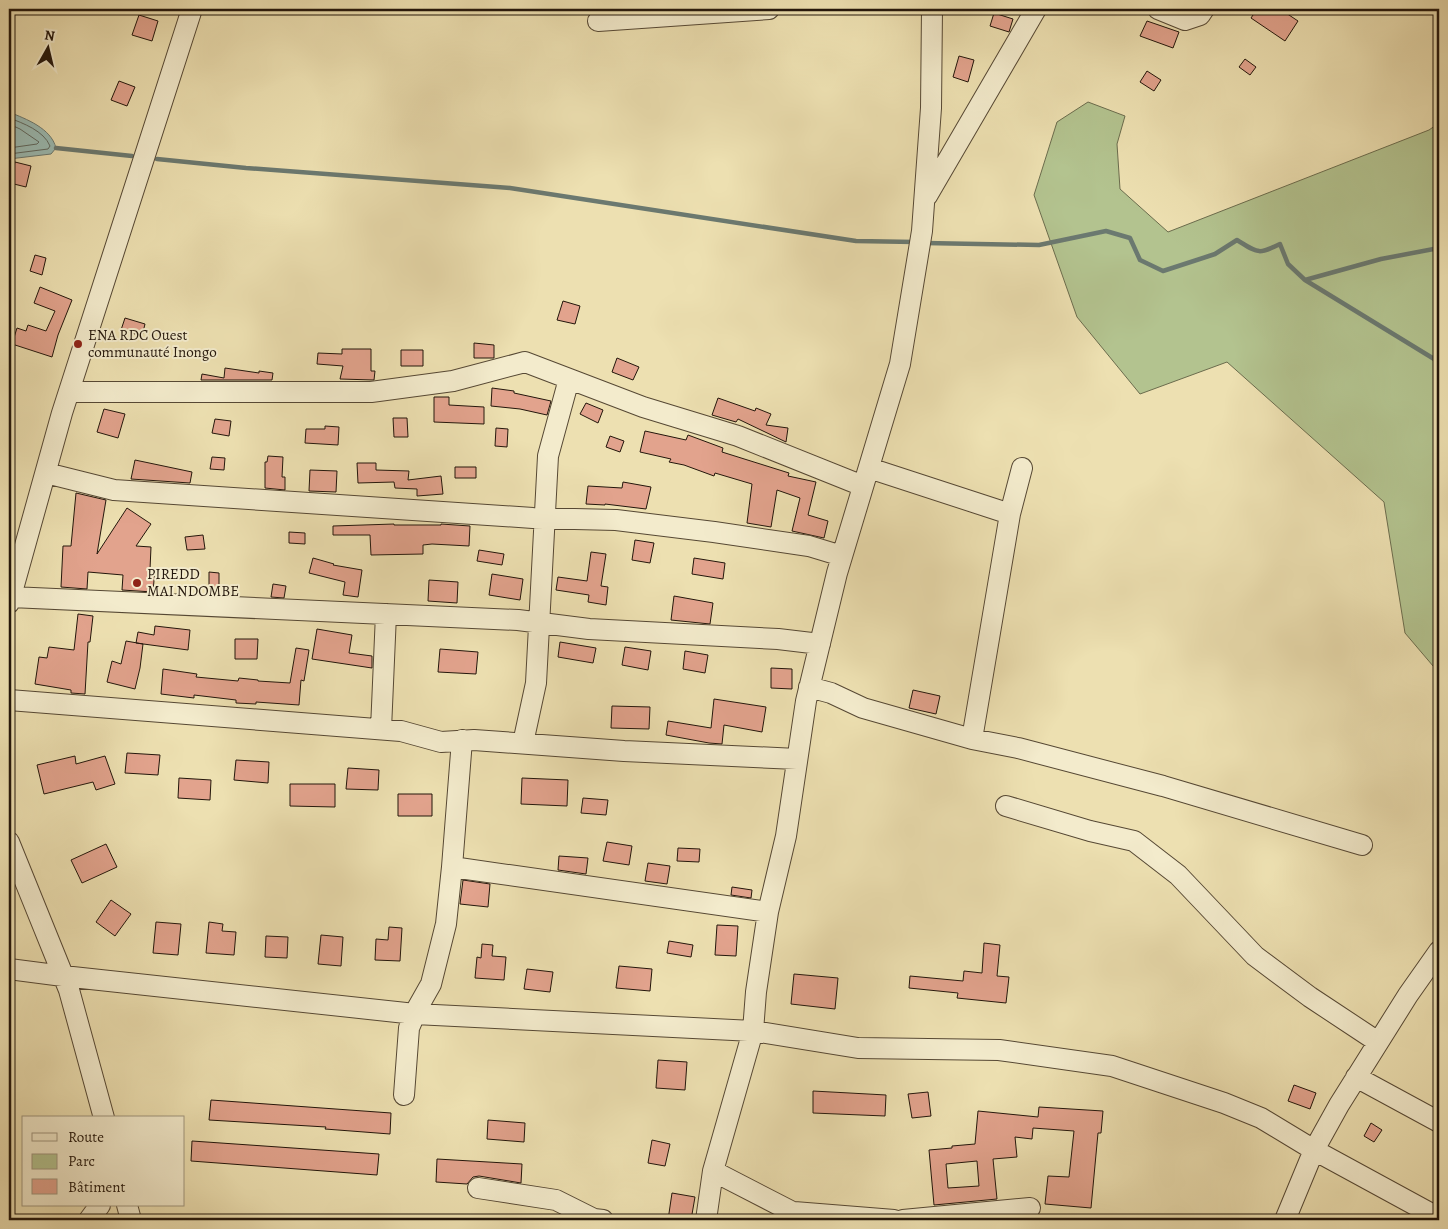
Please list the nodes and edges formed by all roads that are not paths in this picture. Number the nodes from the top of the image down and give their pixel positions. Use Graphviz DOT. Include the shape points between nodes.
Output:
graph roads {
  1 [pos="768,9"];
  2 [pos="932,9"];
  3 [pos="1036,9"];
  4 [pos="1158,9"];
  5 [pos="1204,9"];
  6 [pos="188,10"];
  7 [pos="598,21"];
  8 [pos="924,200"];
  9 [pos="569,379"];
  10 [pos="69,392"];
  11 [pos="1022,468"];
  12 [pos="46,473"];
  13 [pos="866,477"];
  14 [pos="1010,514"];
  15 [pos="546,518"];
  16 [pos="842,556"];
  17 [pos="10,600"];
  18 [pos="386,614"];
  19 [pos="539,623"];
  20 [pos="820,644"];
  21 [pos="809,687"];
  22 [pos="9,700"];
  23 [pos="381,729"];
  24 [pos="972,739"];
  25 [pos="462,740"];
  26 [pos="523,743"];
  27 [pos="797,759"];
  28 [pos="1006,806"];
  29 [pos="9,842"];
  30 [pos="1362,845"];
  31 [pos="452,867"];
  32 [pos="768,912"];
  33 [pos="1439,951"];
  34 [pos="9,968"];
  35 [pos="63,976"];
  36 [pos="415,1014"];
  37 [pos="752,1031"];
  38 [pos="1378,1042"];
  39 [pos="1356,1078"];
  40 [pos="404,1095"];
  41 [pos="103,1116"];
  42 [pos="1439,1122"];
  43 [pos="1314,1150"];
  44 [pos="713,1171"];
  45 [pos="478,1188"];
  46 [pos="99,1206"];
  47 [pos="127,1206"];
  48 [pos="1030,1208"];
  49 [pos="801,1216"];
  50 [pos="1439,1218"];
  51 [pos="89,1220"];
  52 [pos="132,1220"];
  53 [pos="603,1220"];
  54 [pos="706,1220"];
  55 [pos="894,1220"];
  56 [pos="903,1220"];
  57 [pos="1285,1220"];
  1 -- 7 [label="street"];
  2 -- 8 [label="street" via="931,108"];
  3 -- 8 [label="street"];
  4 -- 5 [label="street" via="1184,20 1200,15"];
  6 -- 10 [label="street"];
  8 -- 13 [label="street" via="922,231 900,364"];
  9 -- 10 [label="street" via="525,362 453,381 371,392"];
  9 -- 13 [label="street" via="643,407"];
  9 -- 15 [label="street" via="548,456"];
  10 -- 12 [label="street"];
  11 -- 14 [label="street"];
  12 -- 15 [label="street" via="114,490"];
  12 -- 17 [label="street"];
  13 -- 14 [label="street"];
  13 -- 16 [label="street"];
  14 -- 24 [label="street"];
  15 -- 16 [label="street" via="616,520 714,532 808,546"];
  15 -- 19 [label="street"];
  16 -- 20 [label="street"];
  17 -- 18 [label="street"];
  18 -- 19 [label="street"];
  18 -- 23 [label="street"];
  19 -- 20 [label="street"];
  19 -- 26 [label="street" via="536,683"];
  20 -- 21 [label="street"];
  21 -- 24 [label="street" via="863,708"];
  21 -- 27 [label="street"];
  22 -- 23 [label="street"];
  23 -- 25 [label="street" via="441,742"];
  24 -- 30 [label="street" via="1163,786"];
  25 -- 26 [label="street"];
  25 -- 31 [label="street"];
  26 -- 27 [label="street"];
  27 -- 32 [label="street" via="786,836"];
  28 -- 38 [label="street" via="1134,841 1178,875 1255,956"];
  29 -- 35 [label="street"];
  31 -- 32 [label="street"];
  31 -- 36 [label="street" via="446,924 431,984"];
  32 -- 37 [label="street"];
  33 -- 38 [label="street"];
  34 -- 35 [label="street"];
  35 -- 36 [label="street"];
  35 -- 41 [label="street"];
  36 -- 37 [label="street"];
  36 -- 40 [label="street" via="409,1028"];
  37 -- 43 [label="street" via="858,1048 999,1050 1112,1066 1261,1118"];
  37 -- 44 [label="street"];
  38 -- 39 [label="street"];
  39 -- 42 [label="street"];
  39 -- 43 [label="street"];
  43 -- 50 [label="street"];
  43 -- 57 [label="street"];
  44 -- 49 [label="street"];
  44 -- 54 [label="street"];
  45 -- 53 [label="street" via="556,1200"];
  46 -- 51 [label="street"];
  47 -- 52 [label="street"];
  48 -- 56 [label="street"];
  49 -- 55 [label="street"];
}
